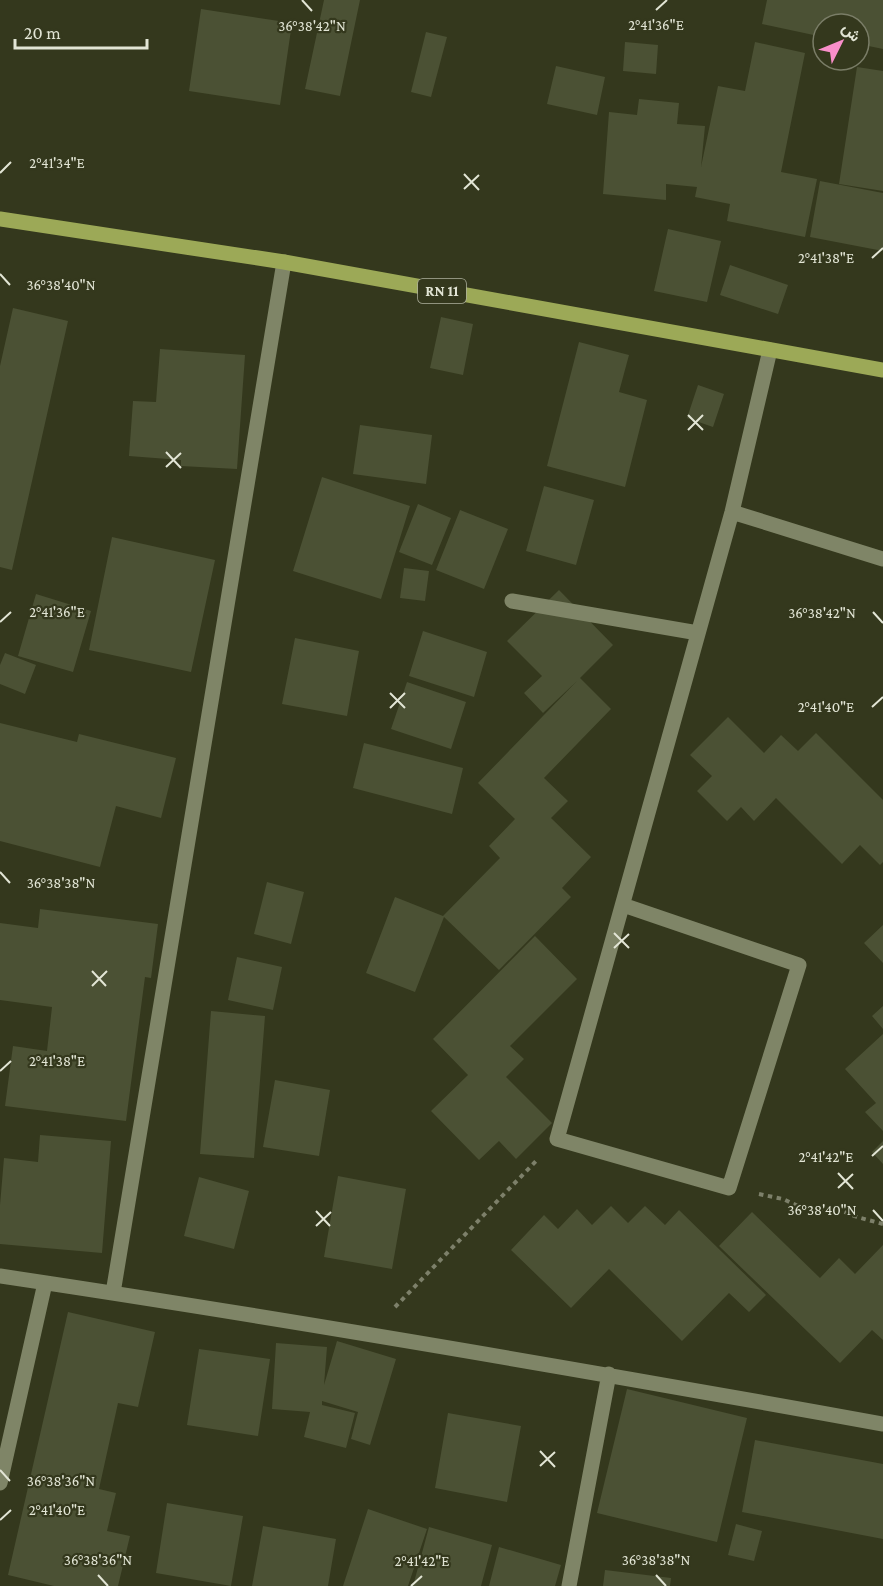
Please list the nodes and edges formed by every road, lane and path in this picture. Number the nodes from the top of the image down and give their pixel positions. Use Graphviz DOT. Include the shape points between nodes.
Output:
graph roads {
  1 [pos="0,219"];
  2 [pos="284,262"];
  3 [pos="770,350"];
  4 [pos="883,370"];
  5 [pos="732,512"];
  6 [pos="883,559"];
  7 [pos="512,601"];
  8 [pos="698,633"];
  9 [pos="623,905"];
  10 [pos="557,1139"];
  11 [pos="729,1188"];
  12 [pos="883,1224"];
  13 [pos="0,1276"];
  14 [pos="45,1283"];
  15 [pos="113,1293"];
  16 [pos="369,1333"];
  17 [pos="609,1374"];
  18 [pos="883,1425"];
  19 [pos="0,1483"];
  20 [pos="569,1586"];
  1 -- 2 [label="main road, RN 11"];
  2 -- 3 [label="main road, RN 11"];
  2 -- 15 [label="street"];
  3 -- 4 [label="main road, RN 11"];
  3 -- 5 [label="street"];
  5 -- 6 [label="street"];
  5 -- 8 [label="street"];
  7 -- 8 [label="street"];
  8 -- 9 [label="street"];
  9 -- 10 [label="street"];
  9 -- 11 [label="street" via="799,965"];
  10 -- 11 [label="street"];
  10 -- 16 [label="path"];
  11 -- 12 [label="path" via="783,1199 811,1212 835,1208"];
  13 -- 14 [label="street"];
  14 -- 15 [label="street"];
  14 -- 19 [label="street"];
  15 -- 16 [label="street"];
  16 -- 17 [label="street"];
  17 -- 18 [label="street"];
  17 -- 20 [label="street"];
}
